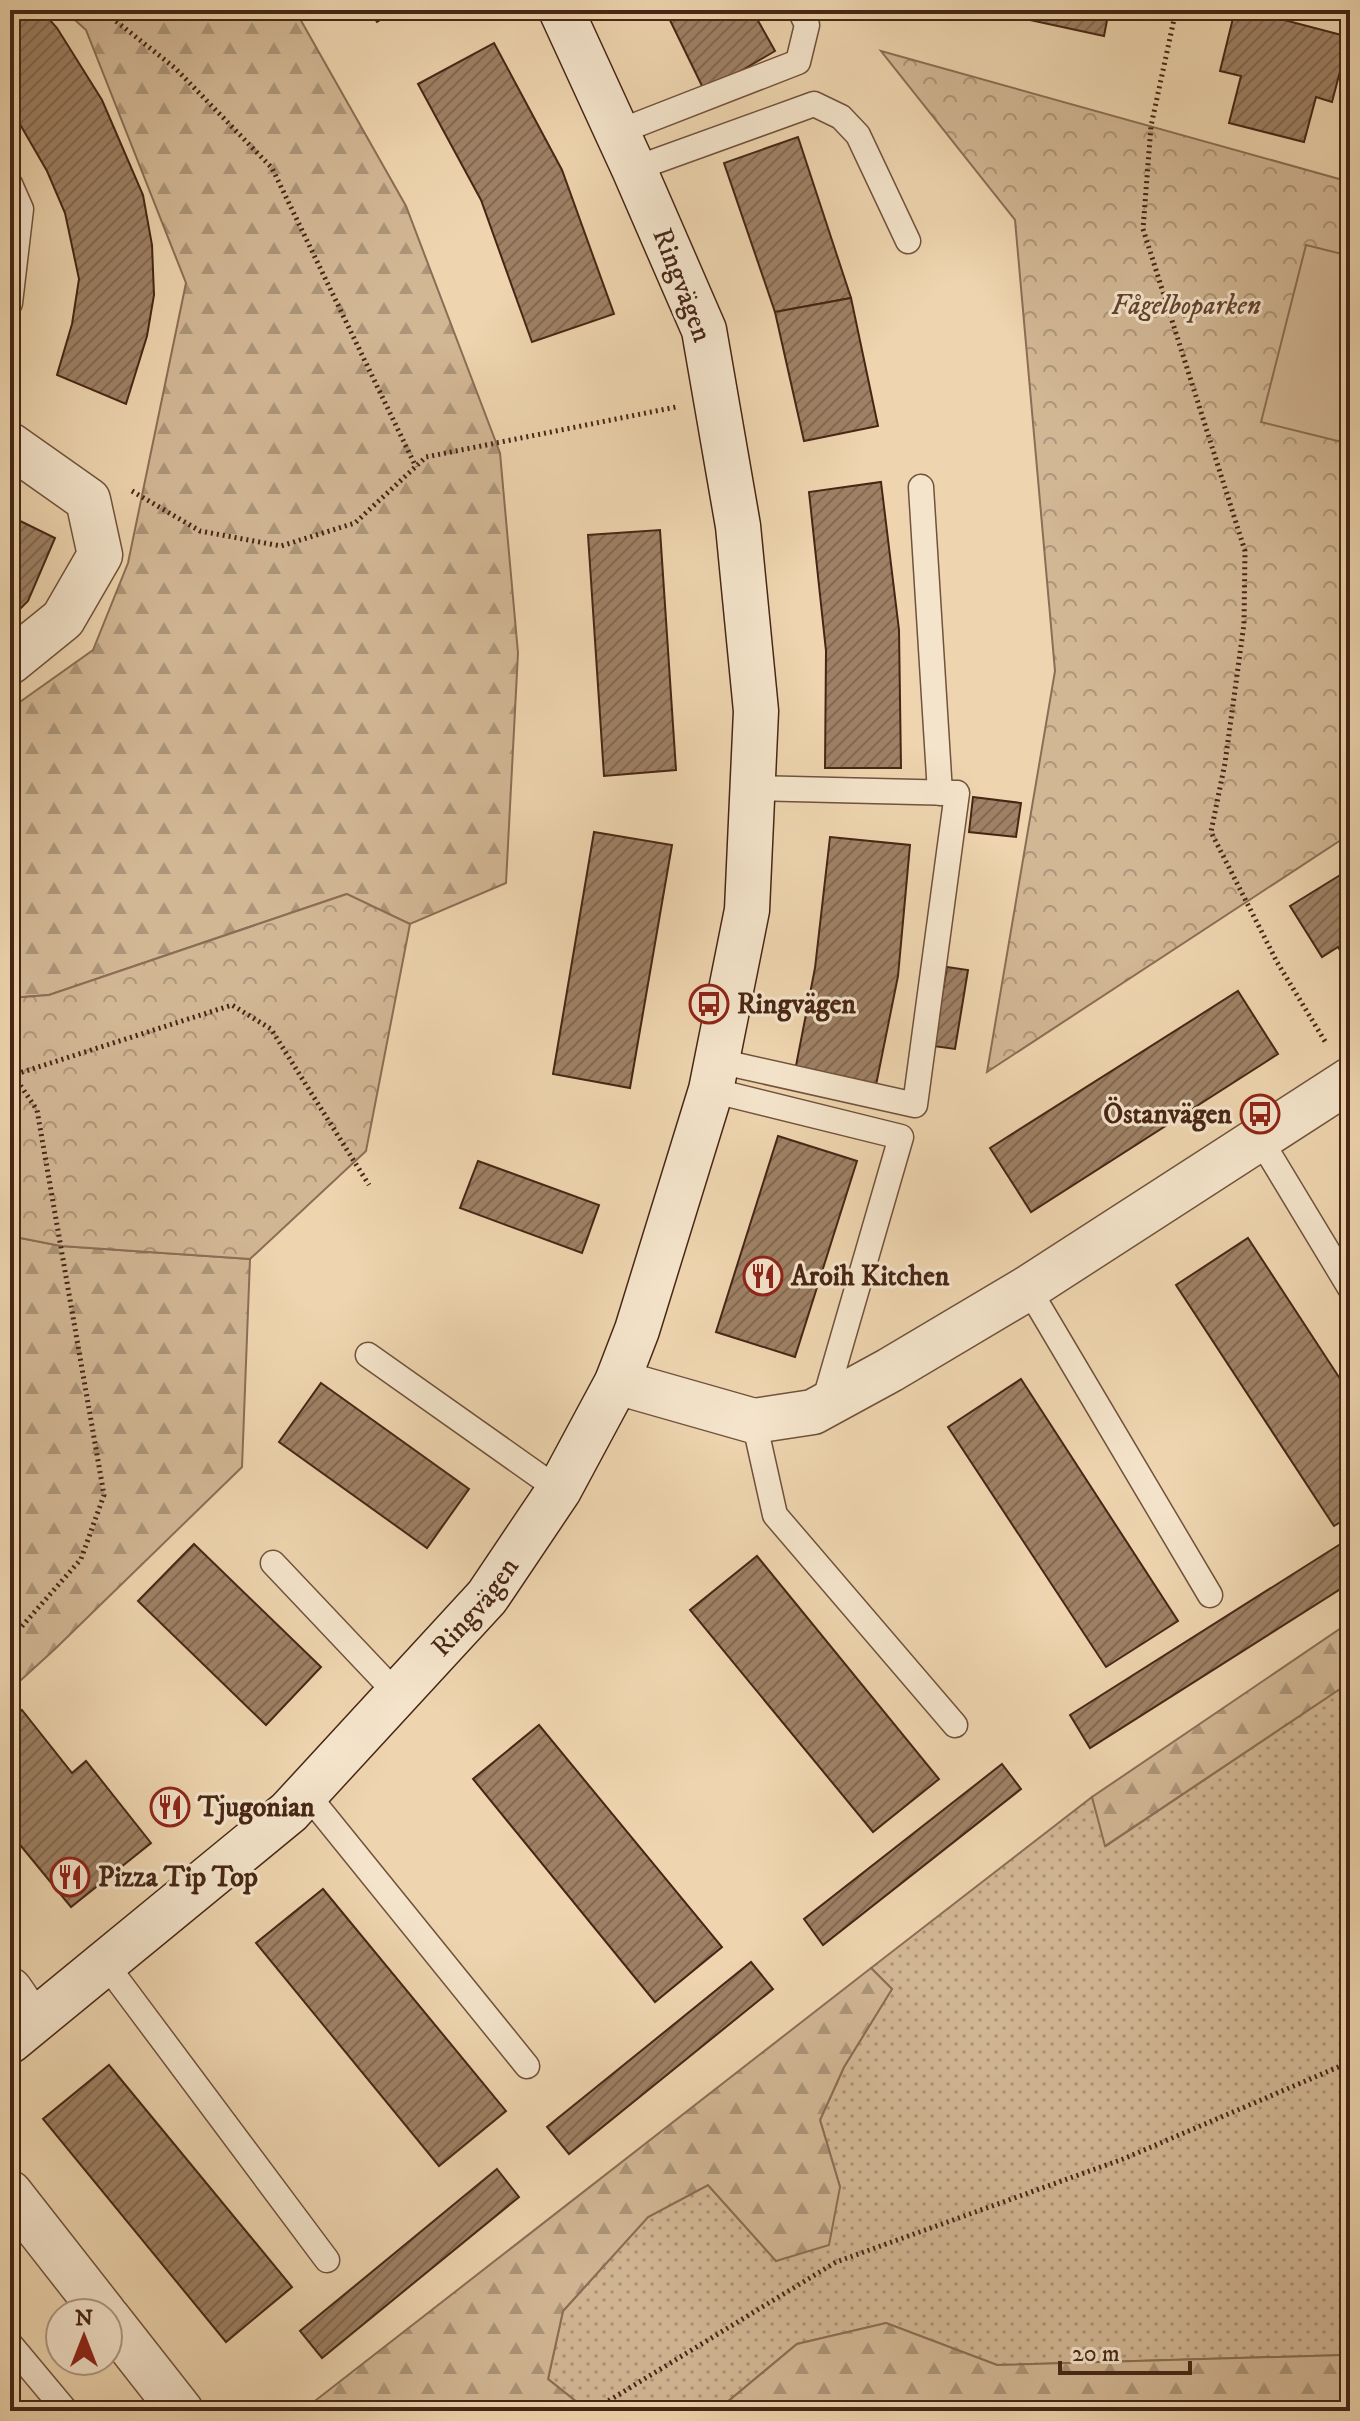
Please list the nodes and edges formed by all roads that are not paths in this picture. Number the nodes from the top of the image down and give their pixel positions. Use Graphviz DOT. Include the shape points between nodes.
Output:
graph roads {
  1 [pos="561,10"];
  2 [pos="800,10"];
  3 [pos="626,150"];
  4 [pos="10,184"];
  5 [pos="908,241"];
  6 [pos="10,303"];
  7 [pos="10,445"];
  8 [pos="921,487"];
  9 [pos="10,662"];
  10 [pos="753,788"];
  11 [pos="940,793"];
  12 [pos="715,1076"];
  13 [pos="1350,1081"];
  14 [pos="1260,1139"];
  15 [pos="1028,1288"];
  16 [pos="1350,1288"];
  17 [pos="368,1355"];
  18 [pos="617,1382"];
  19 [pos="822,1408"];
  20 [pos="754,1421"];
  21 [pos="559,1490"];
  22 [pos="273,1563"];
  23 [pos="1210,1595"];
  24 [pos="397,1694"];
  25 [pos="955,1725"];
  26 [pos="306,1793"];
  27 [pos="105,1963"];
  28 [pos="17,2018"];
  29 [pos="527,2066"];
  30 [pos="10,2193"];
  31 [pos="327,2260"];
  32 [pos="91,2297"];
  33 [pos="124,2338"];
  34 [pos="10,2344"];
  35 [pos="66,2411"];
  36 [pos="181,2411"];
  1 -- 3 [label="street, Ringvägen"];
  2 -- 3 [label="lane" via="807,25 798,62"];
  3 -- 5 [label="lane" via="814,104 841,117 858,135"];
  3 -- 10 [label="street, Ringvägen" via="704,330 738,526 756,711"];
  4 -- 6 [label="lane" via="21,209"];
  7 -- 9 [label="street" via="88,500 100,555 63,619"];
  8 -- 11 [label="lane"];
  10 -- 11 [label="lane"];
  10 -- 12 [label="street, Ringvägen" via="747,910"];
  11 -- 12 [label="lane" via="957,793 915,1105"];
  12 -- 18 [label="street, Ringvägen"];
  12 -- 19 [label="lane" via="901,1137"];
  13 -- 14 [label="street"];
  14 -- 15 [label="street"];
  14 -- 16 [label="lane"];
  15 -- 19 [label="street"];
  15 -- 23 [label="lane"];
  17 -- 21 [label="lane"];
  18 -- 20 [label="street"];
  18 -- 21 [label="street, Ringvägen"];
  19 -- 20 [label="street"];
  20 -- 25 [label="lane" via="775,1515"];
  21 -- 24 [label="street, Ringvägen" via="487,1597"];
  22 -- 24 [label="lane"];
  24 -- 26 [label="street, Ringvägen"];
  26 -- 27 [label="street, Ringvägen"];
  26 -- 29 [label="lane"];
  27 -- 28 [label="street, Ringvägen"];
  27 -- 31 [label="lane"];
  30 -- 32 [label="street"];
  33 -- 36 [label="street"];
  34 -- 35 [label="lane"];
}
